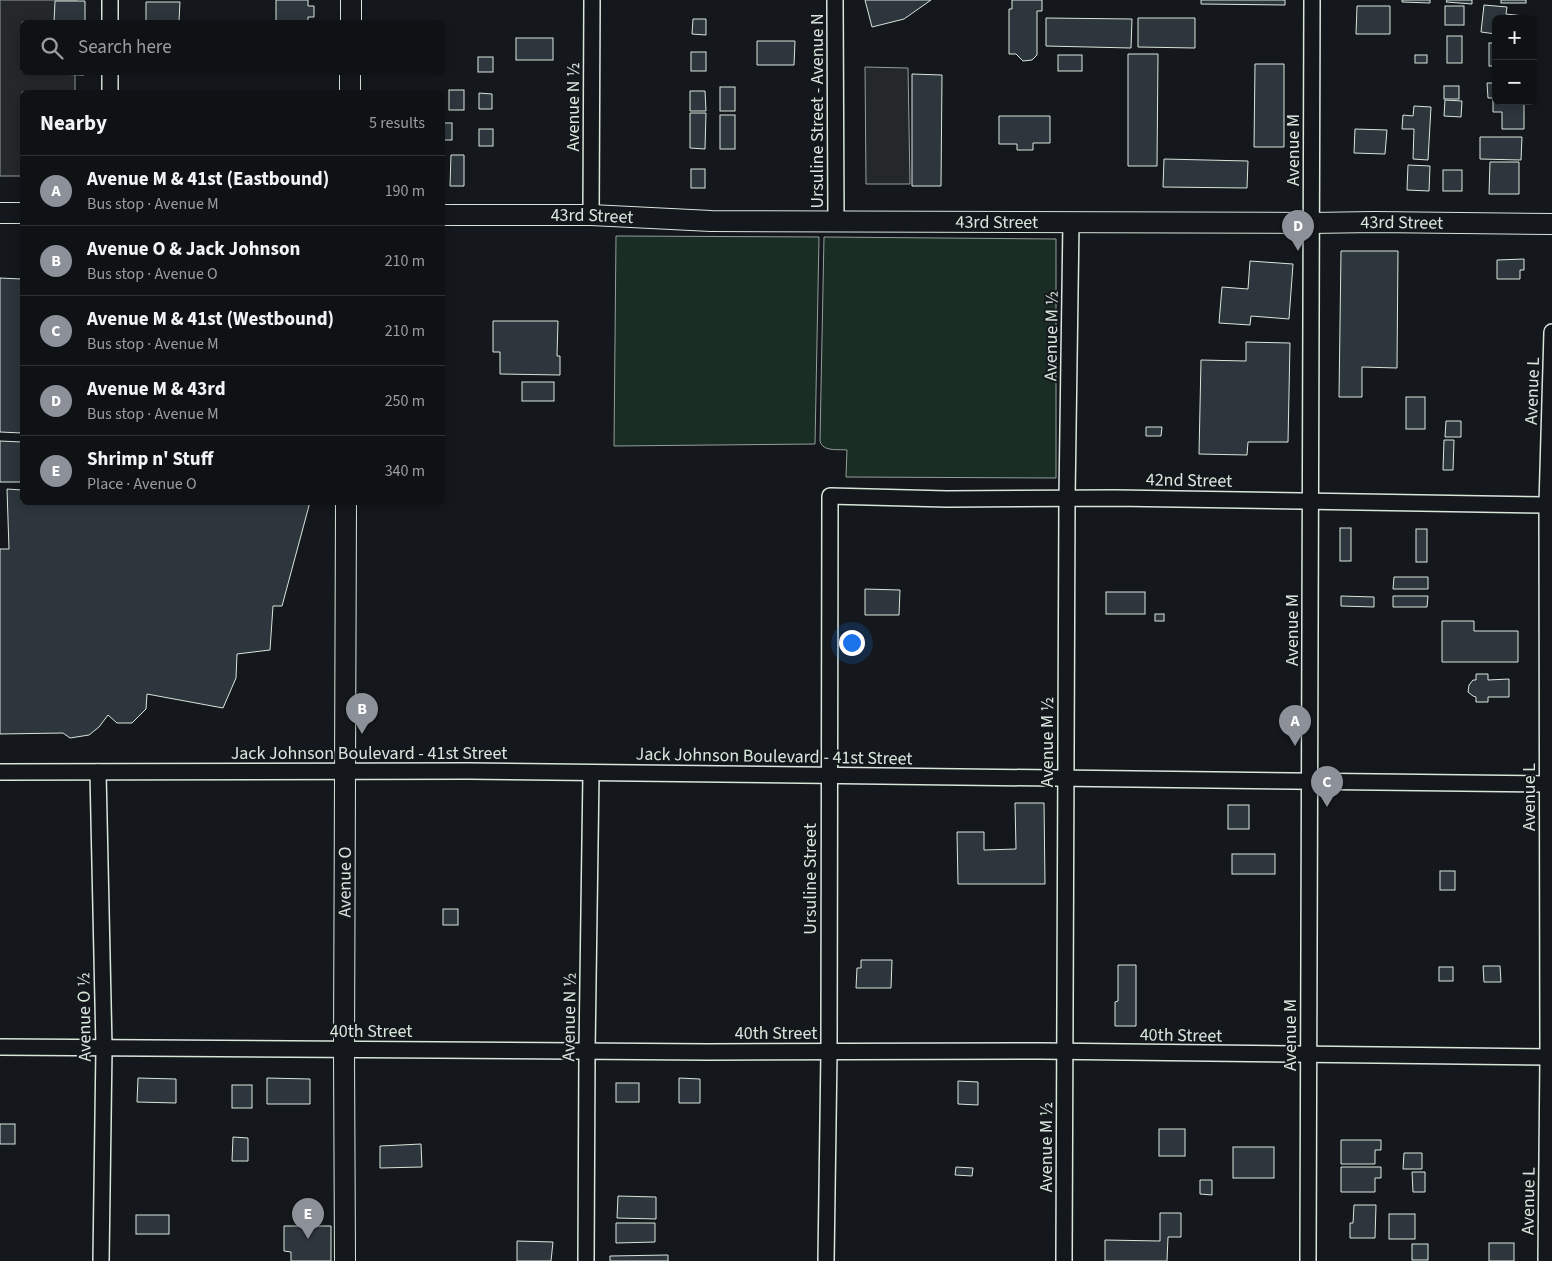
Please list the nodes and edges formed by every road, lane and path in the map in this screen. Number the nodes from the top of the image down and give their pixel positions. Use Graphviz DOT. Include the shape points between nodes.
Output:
graph roads {
  1 [pos="110,0"];
  2 [pos="351,0"];
  3 [pos="592,0"];
  4 [pos="835,0"];
  5 [pos="1312,0"];
  6 [pos="110,20"];
  7 [pos="351,20"];
  8 [pos="110,75"];
  9 [pos="350,75"];
  10 [pos="110,90"];
  11 [pos="350,90"];
  12 [pos="0,213"];
  13 [pos="20,213"];
  14 [pos="445,215"];
  15 [pos="591,215"];
  16 [pos="836,221"];
  17 [pos="1071,222"];
  18 [pos="1311,223"];
  19 [pos="1552,224"];
  20 [pos="1552,332"];
  21 [pos="830,496"];
  22 [pos="1067,498"];
  23 [pos="1311,501"];
  24 [pos="1547,504"];
  25 [pos="346,505"];
  26 [pos="0,772"];
  27 [pos="98,772"];
  28 [pos="345,772"];
  29 [pos="591,773"];
  30 [pos="828,776"];
  31 [pos="1066,779"];
  32 [pos="1310,781"];
  33 [pos="1547,784"];
  34 [pos="0,1047"];
  35 [pos="104,1048"];
  36 [pos="344,1050"];
  37 [pos="587,1051"];
  38 [pos="829,1052"];
  39 [pos="1066,1052"];
  40 [pos="1309,1054"];
  41 [pos="1550,1057"];
  42 [pos="101,1261"];
  43 [pos="345,1261"];
  44 [pos="586,1261"];
  45 [pos="826,1261"];
  46 [pos="1064,1261"];
  47 [pos="1308,1261"];
  48 [pos="1546,1261"];
  1 -- 6 [label="street"];
  2 -- 7 [label="street"];
  3 -- 15 [label="street, Avenue N ½"];
  4 -- 16 [label="street, Ursuline Street - Avenue N"];
  5 -- 18 [label="street, Avenue M"];
  8 -- 10 [label="street"];
  9 -- 11 [label="street"];
  12 -- 13 [label="street"];
  14 -- 15 [label="street, 43rd Street"];
  15 -- 16 [label="street, 43rd Street" via="711,221"];
  16 -- 17 [label="street, 43rd Street"];
  17 -- 18 [label="street, 43rd Street"];
  17 -- 22 [label="street, Avenue M ½"];
  18 -- 19 [label="street, 43rd Street"];
  18 -- 23 [label="street, Avenue M"];
  20 -- 24 [label="street, Avenue L"];
  21 -- 22 [label="street, 42nd Street"];
  21 -- 30 [label="street, Ursuline Street"];
  22 -- 23 [label="street, 42nd Street"];
  22 -- 31 [label="street, Avenue M ½"];
  23 -- 24 [label="street, 42nd Street"];
  23 -- 32 [label="street, Avenue M"];
  24 -- 33 [label="street, Avenue L"];
  25 -- 28 [label="street, Avenue O"];
  26 -- 27 [label="street, Jack Johnson Boulevard - 41st Street"];
  27 -- 28 [label="street, Jack Johnson Boulevard - 41st Street"];
  27 -- 35 [label="street, Avenue O ½"];
  28 -- 29 [label="street, Jack Johnson Boulevard - 41st Street"];
  28 -- 36 [label="street, Avenue O"];
  29 -- 30 [label="street, Jack Johnson Boulevard - 41st Street"];
  29 -- 37 [label="street, Avenue N ½"];
  30 -- 31 [label="street, Jack Johnson Boulevard - 41st Street"];
  30 -- 38 [label="street, Ursuline Street"];
  31 -- 32 [label="street, Jack Johnson Boulevard - 41st Street"];
  31 -- 39 [label="street, Avenue M ½"];
  32 -- 33 [label="street, Jack Johnson Boulevard - 41st Street"];
  32 -- 40 [label="street, Avenue M"];
  33 -- 41 [label="street, Avenue L"];
  34 -- 35 [label="street, 40th Street"];
  35 -- 36 [label="street, 40th Street"];
  35 -- 42 [label="street, Avenue O ½"];
  36 -- 37 [label="street, 40th Street"];
  36 -- 43 [label="street, Avenue O"];
  37 -- 38 [label="street, 40th Street"];
  37 -- 44 [label="street, Avenue N ½"];
  38 -- 39 [label="street, 40th Street"];
  38 -- 45 [label="street, Ursuline Street"];
  39 -- 40 [label="street, 40th Street"];
  39 -- 46 [label="street, Avenue M ½"];
  40 -- 41 [label="street, 40th Street"];
  40 -- 47 [label="street, Avenue M"];
  41 -- 48 [label="street, Avenue L"];
}
